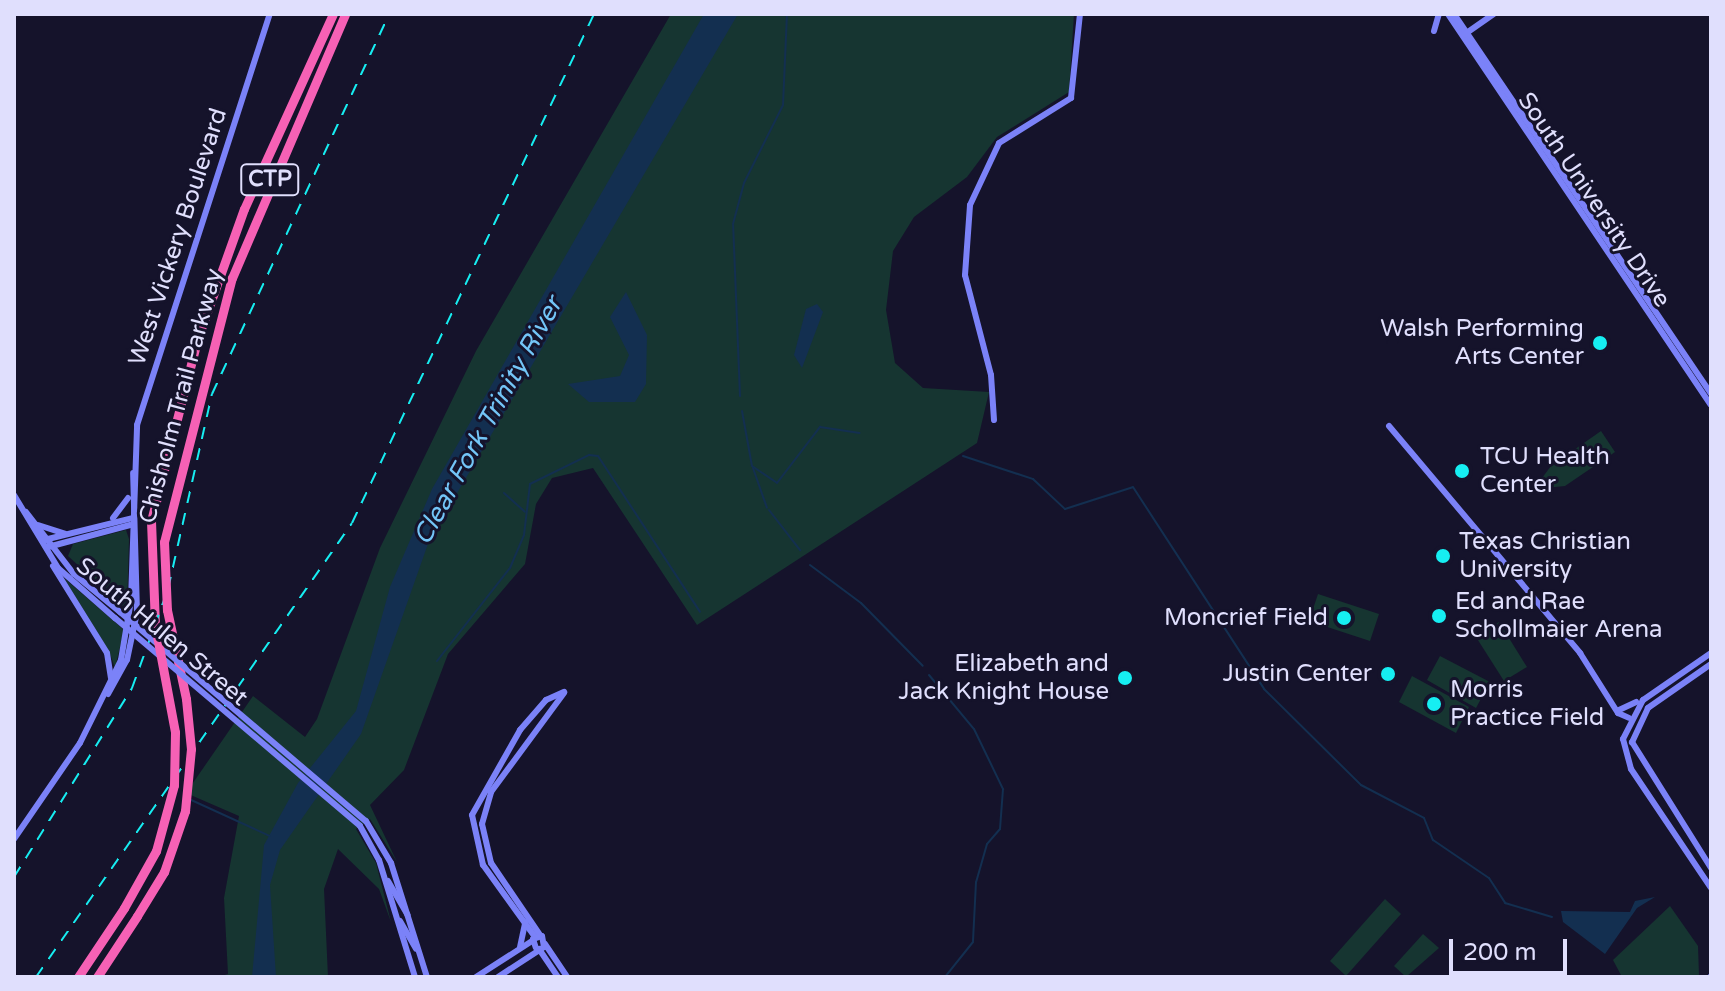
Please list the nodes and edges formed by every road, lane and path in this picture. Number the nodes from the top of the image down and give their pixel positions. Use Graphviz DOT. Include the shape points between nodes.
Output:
graph roads {
  1 [pos="270,14"];
  2 [pos="333,14"];
  3 [pos="345,14"];
  4 [pos="1080,14"];
  5 [pos="1439,14"];
  6 [pos="1448,14"];
  7 [pos="1454,14"];
  8 [pos="1494,14"];
  9 [pos="1434,31"];
  10 [pos="1464,34"];
  11 [pos="1711,394"];
  12 [pos="1711,405"];
  13 [pos="994,420"];
  14 [pos="1389,426"];
  15 [pos="133,473"];
  16 [pos="14,495"];
  17 [pos="130,495"];
  18 [pos="23,509"];
  19 [pos="133,521"];
  20 [pos="108,522"];
  21 [pos="37,525"];
  22 [pos="68,534"];
  23 [pos="46,544"];
  24 [pos="1711,653"];
  25 [pos="1710,663"];
  26 [pos="109,690"];
  27 [pos="1656,690"];
  28 [pos="1617,709"];
  29 [pos="1642,714"];
  30 [pos="1629,718"];
  31 [pos="1625,729"];
  32 [pos="1632,737"];
  33 [pos="363,824"];
  34 [pos="14,839"];
  35 [pos="1711,868"];
  36 [pos="385,879"];
  37 [pos="1711,888"];
  38 [pos="408,915"];
  39 [pos="398,921"];
  40 [pos="525,923"];
  41 [pos="538,942"];
  42 [pos="519,947"];
  43 [pos="526,957"];
  44 [pos="422,959"];
  45 [pos="546,960"];
  46 [pos="78,977"];
  47 [pos="97,977"];
  48 [pos="415,977"];
  49 [pos="427,977"];
  50 [pos="476,977"];
  51 [pos="498,977"];
  52 [pos="558,977"];
  53 [pos="567,977"];
  1 -- 15 [label="main road, West Vickery Boulevard" via="143,407"];
  2 -- 46 [label="highway, Chisholm Trail Parkway / CTP, bridge" via="241,217 182,396 149,541 175,773 156,851"];
  3 -- 47 [label="highway, Chisholm Trail Parkway / CTP, bridge" via="256,212 199,391 164,542 190,779 175,844"];
  4 -- 13 [label="main road" via="1073,93 1052,116 999,143 970,205 965,275 991,375"];
  5 -- 9 [label="main road"];
  6 -- 10 [label="main road, South University Drive"];
  7 -- 10 [label="main road, South University Drive"];
  8 -- 10 [label="main road"];
  10 -- 11 [label="main road, South University Drive"];
  10 -- 12 [label="main road, South University Drive"];
  14 -- 28 [label="main road" via="1580,653"];
  15 -- 17 [label="main road, West Vickery Boulevard"];
  15 -- 19 [label="main road, West Vickery Boulevard"];
  16 -- 18 [label="main road"];
  17 -- 19 [label="main road, West Vickery Boulevard"];
  17 -- 20 [label="main road"];
  18 -- 21 [label="main road, South Hulen Street"];
  18 -- 23 [label="main road, South Hulen Street"];
  19 -- 20 [label="main road"];
  19 -- 23 [label="main road"];
  19 -- 26 [label="main road, West Vickery Boulevard" via="130,611"];
  20 -- 22 [label="main road"];
  21 -- 22 [label="main road"];
  21 -- 23 [label="main road, South Hulen Street"];
  22 -- 23 [label="main road"];
  23 -- 26 [label="main road" via="110,659"];
  23 -- 33 [label="main road, South Hulen Street, bridge" via="74,585 117,615"];
  24 -- 27 [label="main road"];
  25 -- 29 [label="main road"];
  26 -- 34 [label="main road, West Vickery Boulevard"];
  27 -- 28 [label="main road"];
  27 -- 30 [label="main road"];
  28 -- 30 [label="main road"];
  28 -- 31 [label="main road"];
  29 -- 30 [label="main road"];
  29 -- 32 [label="main road"];
  30 -- 31 [label="main road"];
  30 -- 32 [label="main road"];
  31 -- 37 [label="main road" via="1628,763"];
  32 -- 35 [label="main road" via="1637,758"];
  33 -- 36 [label="main road, South Hulen Street"];
  33 -- 38 [label="main road, South Hulen Street"];
  36 -- 38 [label="main road"];
  36 -- 39 [label="main road, South Hulen Street"];
  38 -- 44 [label="main road, South Hulen Street"];
  39 -- 44 [label="main road"];
  39 -- 48 [label="main road, South Hulen Street"];
  40 -- 41 [label="main road"];
  40 -- 41 [label="main road" via="483,865 472,815 520,730 546,700 564,692 491,792 482,824 491,863"];
  40 -- 42 [label="main road"];
  41 -- 42 [label="main road"];
  41 -- 43 [label="main road"];
  41 -- 45 [label="main road"];
  41 -- 53 [label="main road"];
  42 -- 50 [label="main road"];
  43 -- 45 [label="main road"];
  43 -- 51 [label="main road"];
  44 -- 49 [label="main road, South Hulen Street"];
  45 -- 52 [label="main road"];
}
